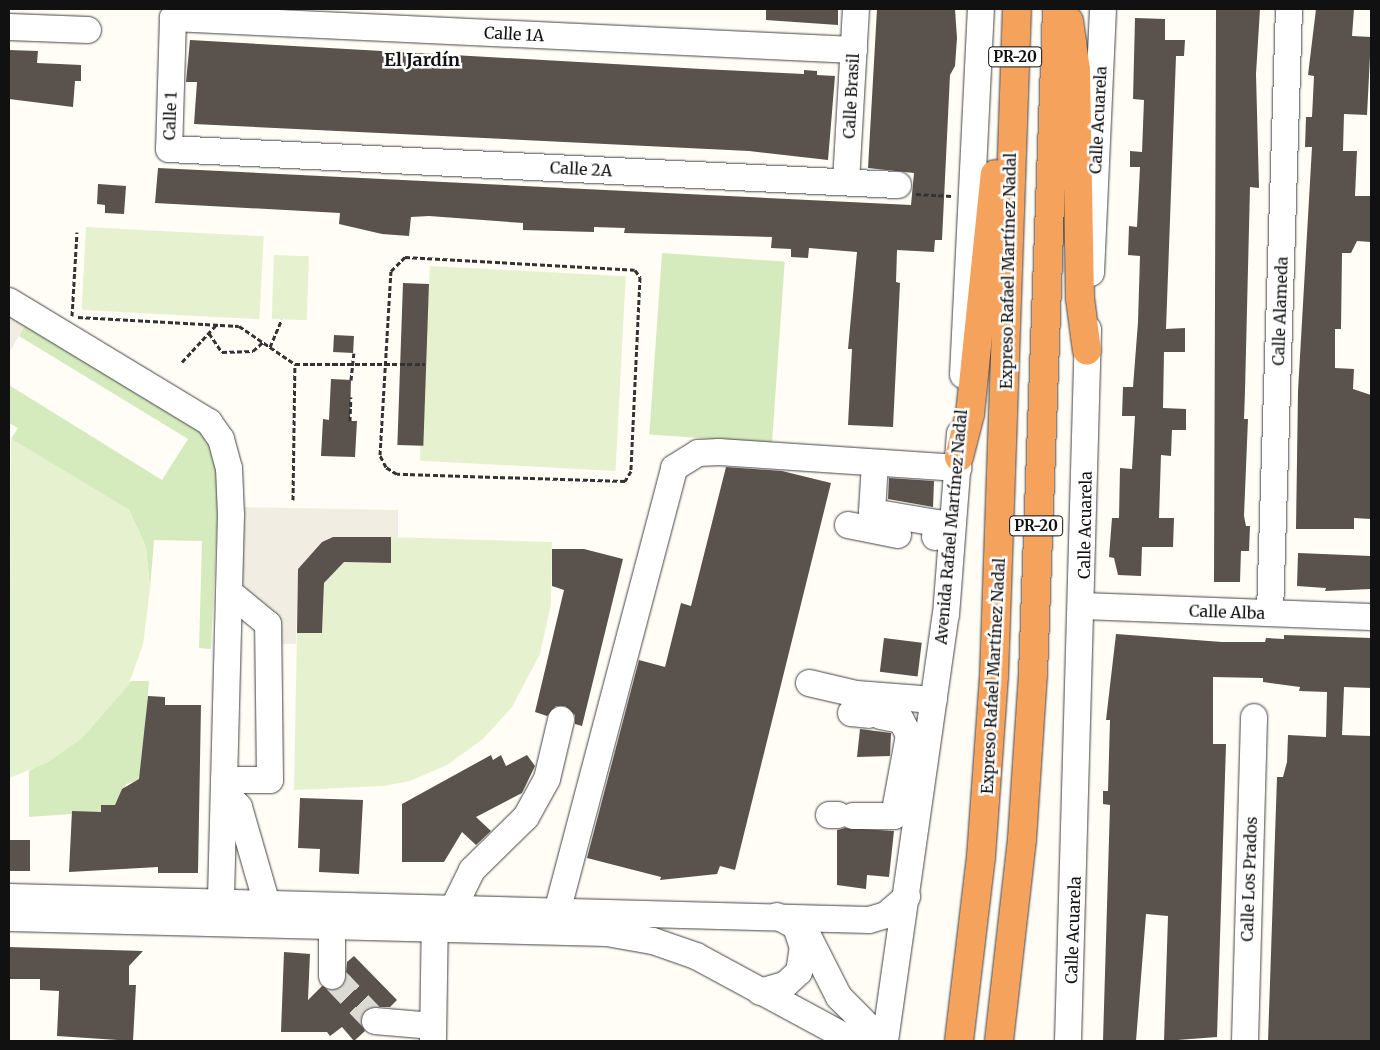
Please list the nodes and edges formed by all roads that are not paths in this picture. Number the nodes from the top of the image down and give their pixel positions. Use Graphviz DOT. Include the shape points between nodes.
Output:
graph roads {
  1 [pos="856,9"];
  2 [pos="981,9"];
  3 [pos="1017,9"];
  4 [pos="1057,9"];
  5 [pos="1067,9"];
  6 [pos="1103,9"];
  7 [pos="1289,9"];
  8 [pos="174,18"];
  9 [pos="9,26"];
  10 [pos="88,30"];
  11 [pos="854,50"];
  12 [pos="1012,105"];
  13 [pos="264,153"];
  14 [pos="846,182"];
  15 [pos="898,185"];
  16 [pos="9,300"];
  17 [pos="1087,351"];
  18 [pos="959,462"];
  19 [pos="875,463"];
  20 [pos="848,525"];
  21 [pos="944,538"];
  22 [pos="229,592"];
  23 [pos="1083,606"];
  24 [pos="1270,613"];
  25 [pos="1371,616"];
  26 [pos="809,683"];
  27 [pos="934,700"];
  28 [pos="867,715"];
  29 [pos="1254,717"];
  30 [pos="561,720"];
  31 [pos="224,786"];
  32 [pos="840,815"];
  33 [pos="9,897"];
  34 [pos="908,897"];
  35 [pos="221,903"];
  36 [pos="267,904"];
  37 [pos="557,912"];
  38 [pos="441,915"];
  39 [pos="9,918"];
  40 [pos="786,921"];
  41 [pos="332,926"];
  42 [pos="332,976"];
  43 [pos="760,992"];
  44 [pos="375,1022"];
  45 [pos="433,1033"];
  46 [pos="853,1041"];
  47 [pos="884,1041"];
  48 [pos="959,1041"];
  49 [pos="999,1041"];
  50 [pos="1068,1041"];
  51 [pos="1245,1041"];
  1 -- 11 [label="street, Calle Brasil"];
  2 -- 18 [label="street, Avenida Rafael Martínez Nadal"];
  3 -- 12 [label="highway, Expreso Rafael Martínez Nadal / PR-20"];
  4 -- 49 [label="highway, PR-20" via="1033,674 1022,839"];
  5 -- 17 [label="highway" via="1076,70 1080,298"];
  6 -- 17 [label="street, Calle Acuarela"];
  7 -- 24 [label="street, Calle Alameda"];
  8 -- 11 [label="street, Calle 1A"];
  8 -- 13 [label="street, Calle 1" via="169,148"];
  9 -- 10 [label="street"];
  11 -- 14 [label="street, Calle Brasil"];
  12 -- 18 [label="highway" via="994,178 970,414"];
  12 -- 48 [label="highway, Expreso Rafael Martínez Nadal / PR-20" via="994,676 981,857"];
  13 -- 14 [label="street, Calle 2A"];
  14 -- 15 [label="street, Calle 2A"];
  16 -- 22 [label="street" via="214,427 229,468"];
  17 -- 23 [label="street, Calle Acuarela"];
  18 -- 19 [label="street"];
  18 -- 21 [label="street, Avenida Rafael Martínez Nadal"];
  19 -- 21 [label="street" via="872,512 937,523"];
  19 -- 37 [label="street" via="712,452 685,457 674,468"];
  20 -- 21 [label="street" via="890,535"];
  21 -- 27 [label="street, Avenida Rafael Martínez Nadal"];
  22 -- 31 [label="street"];
  22 -- 31 [label="street" via="268,624 270,780"];
  23 -- 24 [label="street, Calle Alba"];
  23 -- 50 [label="street, Calle Acuarela"];
  24 -- 25 [label="street, Calle Alba"];
  26 -- 27 [label="street" via="856,694"];
  27 -- 34 [label="street, Avenida Rafael Martínez Nadal"];
  28 -- 32 [label="street" via="901,720 908,728 894,816"];
  29 -- 51 [label="street, Calle Los Prados"];
  30 -- 38 [label="street" via="547,779 526,817 472,870"];
  31 -- 35 [label="street"];
  31 -- 36 [label="street" via="239,807"];
  33 -- 35 [label="street"];
  34 -- 40 [label="street" via="886,915 869,920"];
  34 -- 47 [label="street, Avenida Rafael Martínez Nadal"];
  35 -- 36 [label="street"];
  36 -- 38 [label="street"];
  37 -- 38 [label="street"];
  37 -- 40 [label="street"];
  38 -- 41 [label="street"];
  38 -- 43 [label="street" via="653,941 696,956"];
  38 -- 45 [label="street"];
  39 -- 41 [label="street"];
  40 -- 43 [label="street" via="803,948 799,972 785,985"];
  40 -- 47 [label="street" via="811,940 839,997"];
  41 -- 42 [label="street"];
  43 -- 46 [label="street"];
  44 -- 45 [label="street"];
}
